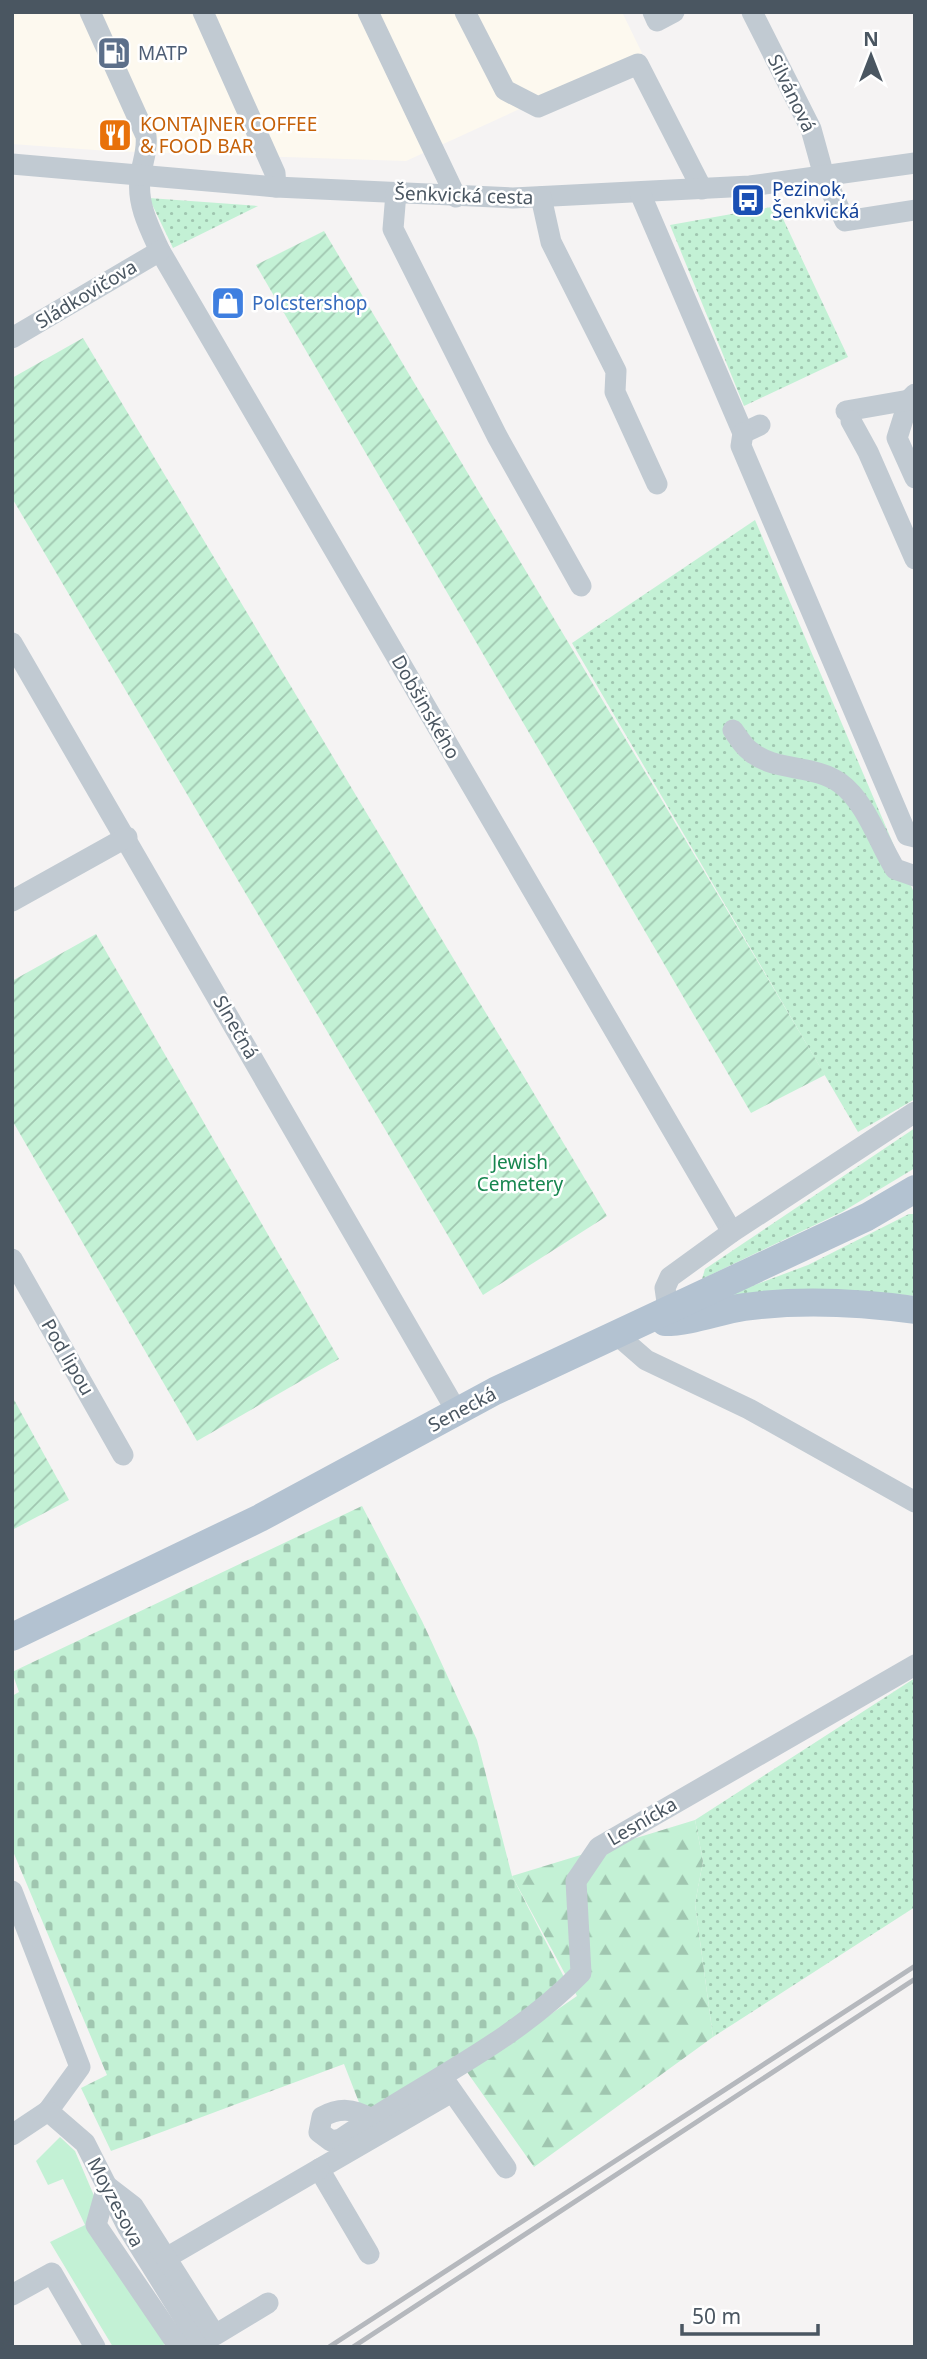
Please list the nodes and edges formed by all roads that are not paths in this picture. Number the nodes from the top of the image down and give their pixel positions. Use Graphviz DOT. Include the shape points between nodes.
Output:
graph roads {
  1 [pos="90,12"];
  2 [pos="203,12"];
  3 [pos="368,12"];
  4 [pos="465,12"];
  5 [pos="653,12"];
  6 [pos="674,12"];
  7 [pos="752,12"];
  8 [pos="915,163"];
  9 [pos="12,164"];
  10 [pos="140,176"];
  11 [pos="824,176"];
  12 [pos="276,187"];
  13 [pos="702,188"];
  14 [pos="396,193"];
  15 [pos="640,193"];
  16 [pos="456,197"];
  17 [pos="541,197"];
  18 [pos="915,211"];
  19 [pos="160,251"];
  20 [pos="12,338"];
  21 [pos="912,397"];
  22 [pos="914,470"];
  23 [pos="656,484"];
  24 [pos="915,559"];
  25 [pos="581,586"];
  26 [pos="12,643"];
  27 [pos="733,730"];
  28 [pos="127,837"];
  29 [pos="915,837"];
  30 [pos="915,876"];
  31 [pos="12,901"];
  32 [pos="915,1112"];
  33 [pos="915,1189"];
  34 [pos="732,1232"];
  35 [pos="12,1259"];
  36 [pos="668,1309"];
  37 [pos="915,1310"];
  38 [pos="626,1328"];
  39 [pos="457,1412"];
  40 [pos="123,1455"];
  41 [pos="915,1502"];
  42 [pos="12,1637"];
  43 [pos="915,1665"];
  44 [pos="12,1891"];
  45 [pos="446,2084"];
  46 [pos="48,2110"];
  47 [pos="370,2119"];
  48 [pos="12,2135"];
  49 [pos="506,2168"];
  50 [pos="318,2169"];
  51 [pos="107,2186"];
  52 [pos="369,2254"];
  53 [pos="166,2258"];
  54 [pos="12,2295"];
  55 [pos="268,2303"];
  56 [pos="193,2344"];
  57 [pos="95,2347"];
  1 -- 10 [label="street, Dobšinského" via="144,129 148,152"];
  2 -- 12 [label="street" via="275,173"];
  3 -- 16 [label="street"];
  4 -- 13 [label="street" via="505,90 538,107 638,64"];
  5 -- 6 [label="street" via="657,20"];
  7 -- 11 [label="street, Silvánová" via="811,129"];
  8 -- 11 [label="street, Šenkvická cesta"];
  9 -- 10 [label="street, Šenkvická cesta"];
  10 -- 12 [label="street, Šenkvická cesta"];
  10 -- 19 [label="street, Dobšinského" via="143,214"];
  11 -- 13 [label="street, Šenkvická cesta"];
  11 -- 18 [label="street, Silvánová" via="845,222"];
  12 -- 14 [label="street, Šenkvická cesta"];
  13 -- 15 [label="street, Šenkvická cesta"];
  14 -- 16 [label="street, Šenkvická cesta"];
  14 -- 25 [label="street" via="393,229 497,436"];
  15 -- 17 [label="street, Šenkvická cesta"];
  15 -- 29 [label="street" via="751,429 741,446 746,459 906,835"];
  16 -- 17 [label="street, Šenkvická cesta"];
  17 -- 23 [label="street" via="551,242 616,370 615,392"];
  19 -- 20 [label="street, Sládkovičova"];
  19 -- 34 [label="street, Dobšinského"];
  21 -- 22 [label="street" via="897,438"];
  21 -- 24 [label="street" via="848,416"];
  26 -- 28 [label="street, Slnečná"];
  27 -- 30 [label="street" via="759,756 819,772 844,786 869,819 895,869"];
  28 -- 31 [label="street"];
  28 -- 39 [label="street, Slnečná"];
  32 -- 34 [label="street"];
  33 -- 36 [label="main road, Senecká" via="867,1217"];
  34 -- 36 [label="street" via="670,1277 665,1288"];
  35 -- 40 [label="street, Pod lipou"];
  36 -- 38 [label="main road, Senecká"];
  37 -- 38 [label="main road" via="807,1301"];
  38 -- 39 [label="main road, Senecká"];
  38 -- 41 [label="street" via="646,1360 749,1409"];
  39 -- 42 [label="main road, Senecká" via="260,1518"];
  43 -- 45 [label="street, Lesnícka" via="598,1847 576,1881 581,1973 555,2000"];
  44 -- 46 [label="street" via="80,2067"];
  45 -- 47 [label="street, Lesnícka"];
  45 -- 49 [label="street"];
  45 -- 50 [label="street"];
  46 -- 48 [label="street"];
  46 -- 51 [label="street, Moyzesova" via="85,2144"];
  50 -- 52 [label="street"];
  50 -- 53 [label="street"];
  51 -- 53 [label="street" via="133,2206"];
  51 -- 56 [label="street, Moyzesova"];
  53 -- 55 [label="street" via="215,2335"];
  54 -- 57 [label="street" via="52,2273"];
}
